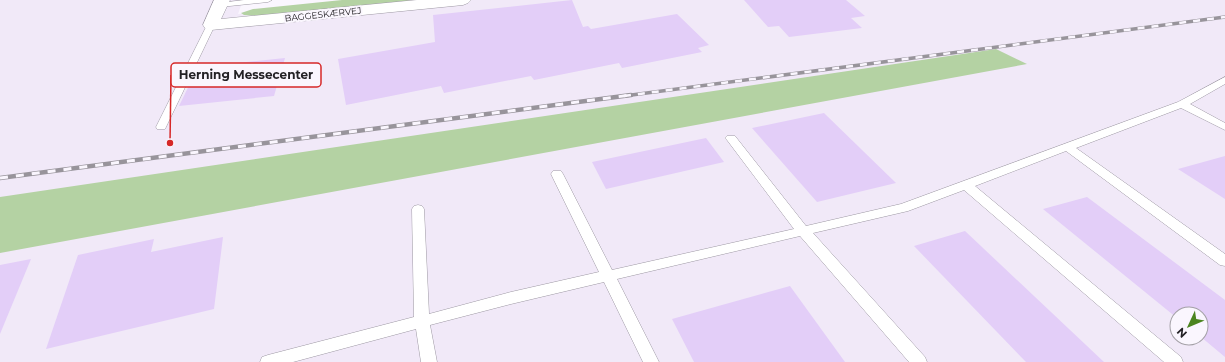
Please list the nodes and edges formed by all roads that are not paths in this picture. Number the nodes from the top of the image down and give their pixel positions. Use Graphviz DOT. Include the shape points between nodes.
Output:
graph roads {
  1 [pos="268,0"];
  2 [pos="463,0"];
  3 [pos="221,2"];
  4 [pos="211,25"];
  5 [pos="1225,80"];
  6 [pos="1182,104"];
  7 [pos="161,127"];
  8 [pos="1225,127"];
  9 [pos="731,138"];
  10 [pos="1068,147"];
  11 [pos="557,174"];
  12 [pos="966,184"];
  13 [pos="418,209"];
  14 [pos="803,231"];
  15 [pos="1225,260"];
  16 [pos="608,276"];
  17 [pos="422,322"];
  18 [pos="268,362"];
  19 [pos="429,362"];
  20 [pos="651,362"];
  21 [pos="919,362"];
  22 [pos="1174,362"];
  1 -- 3 [label="lane"];
  2 -- 4 [label="street, BAGGESKÆRVEJ"];
  3 -- 4 [label="street"];
  4 -- 7 [label="lane"];
  5 -- 6 [label="lane"];
  6 -- 8 [label="lane"];
  6 -- 10 [label="lane"];
  9 -- 14 [label="lane"];
  10 -- 12 [label="lane"];
  10 -- 15 [label="lane"];
  11 -- 16 [label="lane"];
  12 -- 14 [label="lane" via="904,208"];
  12 -- 22 [label="lane"];
  13 -- 17 [label="lane"];
  14 -- 16 [label="lane"];
  14 -- 21 [label="lane"];
  16 -- 17 [label="lane"];
  16 -- 20 [label="lane"];
  17 -- 18 [label="lane"];
  17 -- 19 [label="lane"];
}
